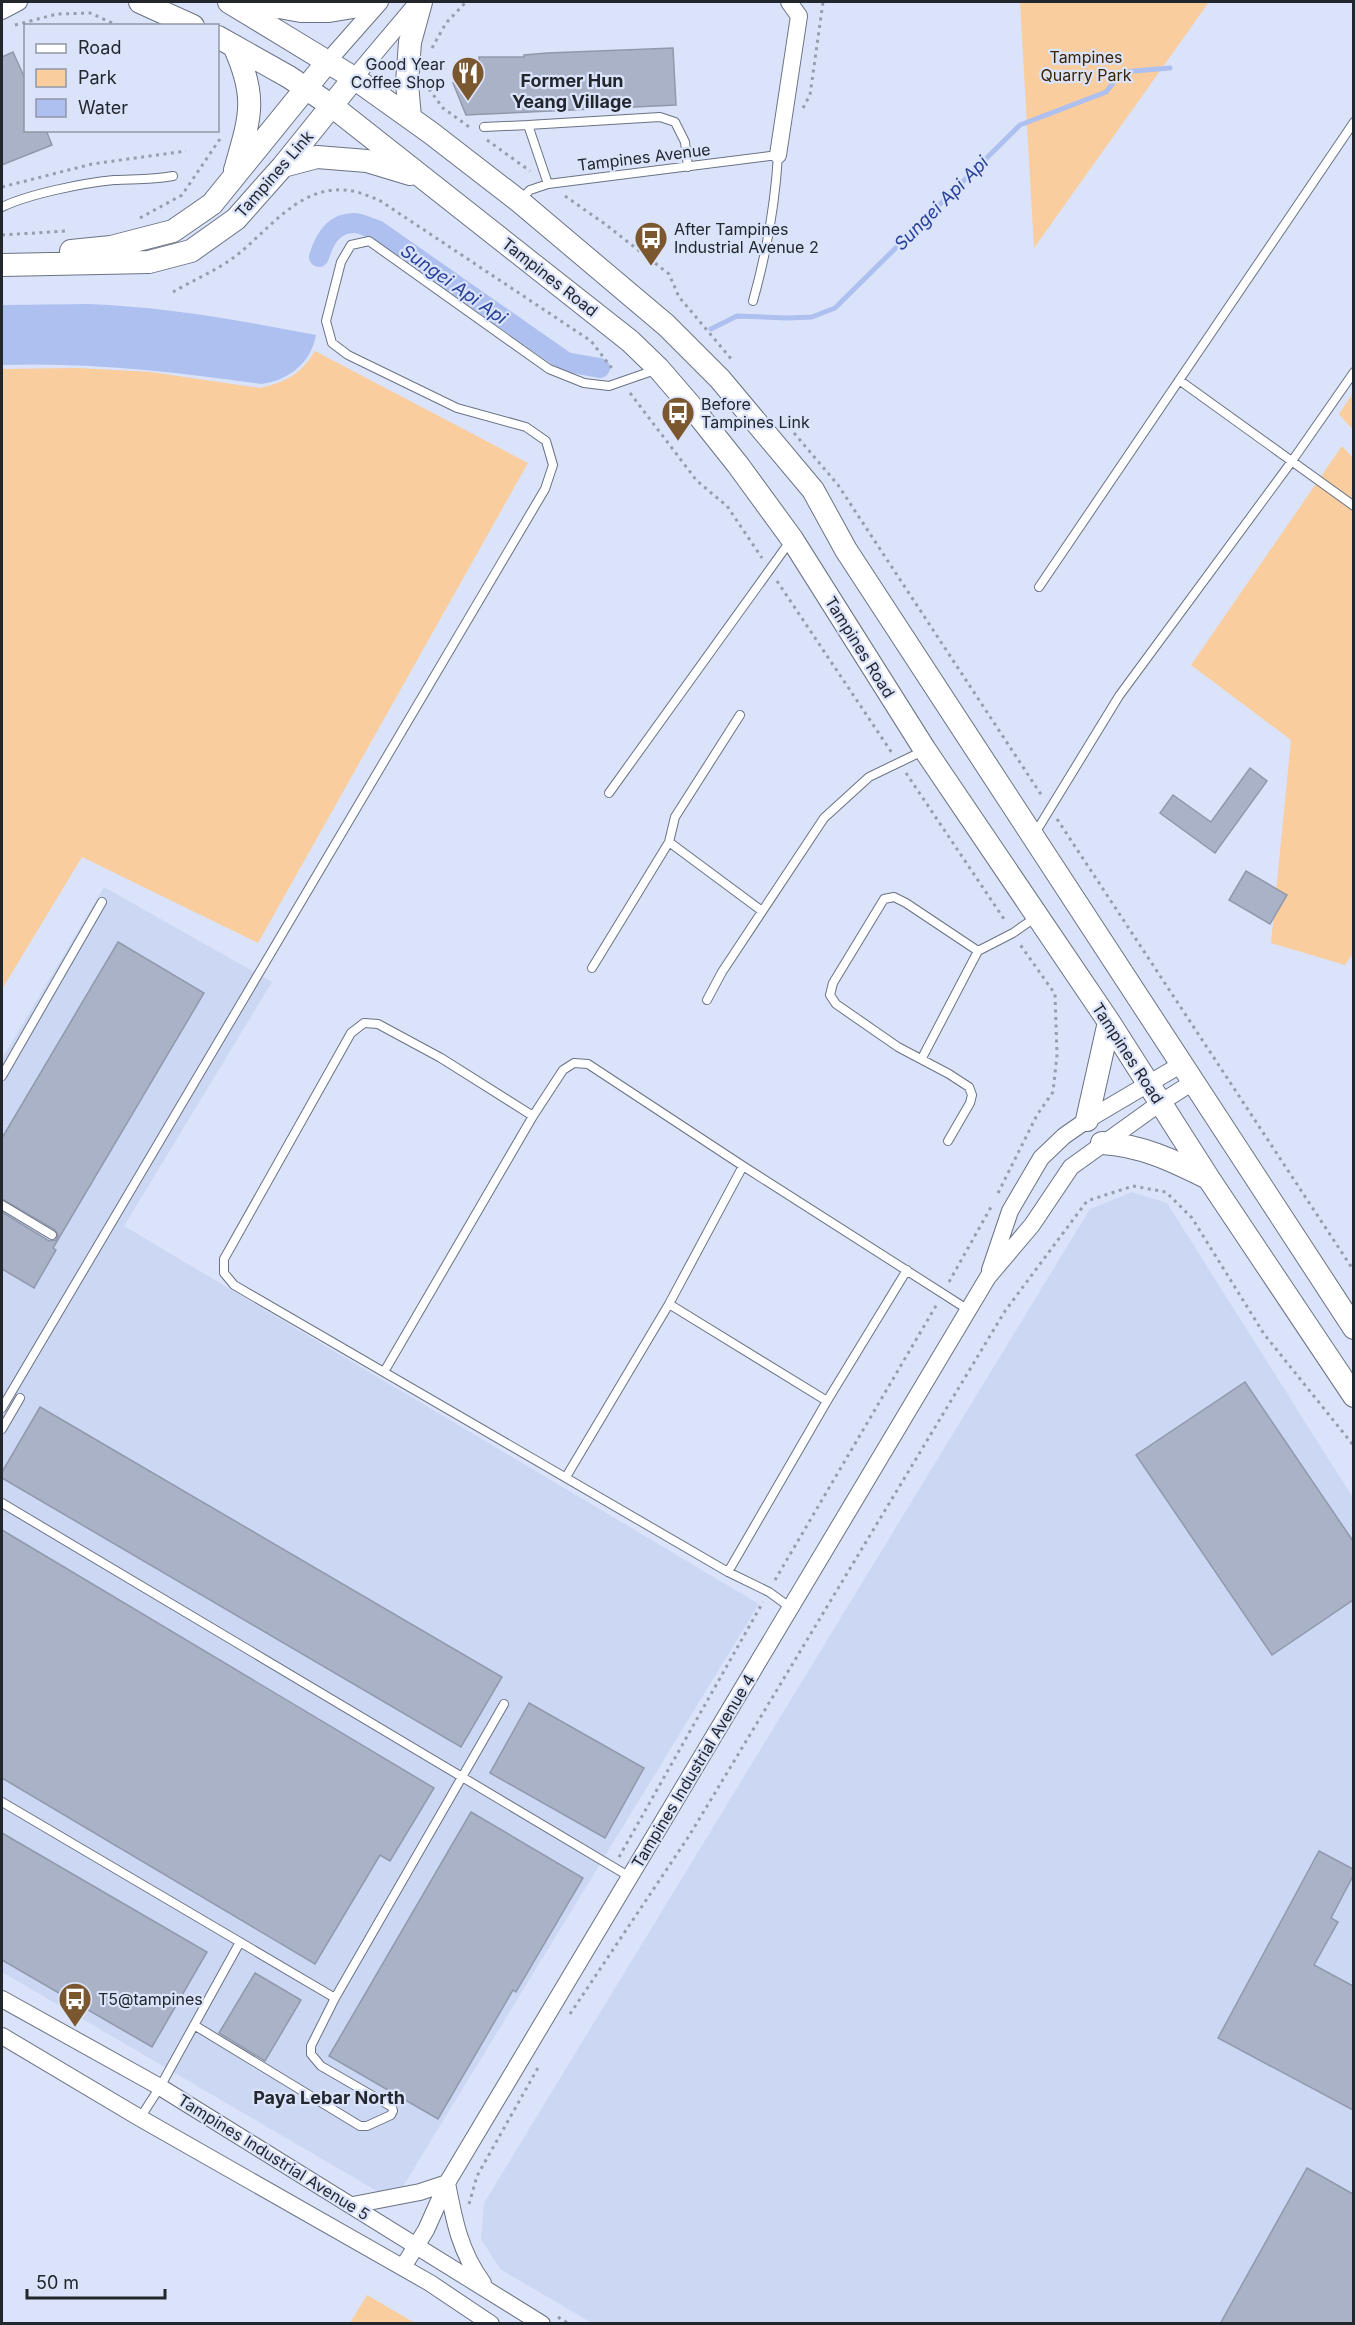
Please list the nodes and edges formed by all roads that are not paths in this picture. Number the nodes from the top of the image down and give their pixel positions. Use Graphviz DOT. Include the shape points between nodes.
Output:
graph roads {
  1 [pos="19,2"];
  2 [pos="140,2"];
  3 [pos="370,2"];
  4 [pos="380,2"];
  5 [pos="420,2"];
  6 [pos="789,2"];
  7 [pos="237,6"];
  8 [pos="2,10"];
  9 [pos="189,24"];
  10 [pos="226,42"];
  11 [pos="328,61"];
  12 [pos="354,78"];
  13 [pos="307,89"];
  14 [pos="332,106"];
  15 [pos="410,118"];
  16 [pos="1353,122"];
  17 [pos="528,125"];
  18 [pos="484,127"];
  19 [pos="778,155"];
  20 [pos="283,166"];
  21 [pos="688,167"];
  22 [pos="173,176"];
  23 [pos="422,177"];
  24 [pos="232,180"];
  25 [pos="548,184"];
  26 [pos="519,201"];
  27 [pos="2,207"];
  28 [pos="2,264"];
  29 [pos="753,301"];
  30 [pos="659,369"];
  31 [pos="1353,372"];
  32 [pos="1179,380"];
  33 [pos="1293,461"];
  34 [pos="1353,506"];
  35 [pos="792,539"];
  36 [pos="1039,587"];
  37 [pos="740,715"];
  38 [pos="925,750"];
  39 [pos="609,793"];
  40 [pos="1033,838"];
  41 [pos="669,842"];
  42 [pos="102,902"];
  43 [pos="762,910"];
  44 [pos="1038,915"];
  45 [pos="978,951"];
  46 [pos="592,968"];
  47 [pos="707,1000"];
  48 [pos="1109,1022"];
  49 [pos="922,1058"];
  50 [pos="1188,1073"];
  51 [pos="2,1076"];
  52 [pos="1154,1093"];
  53 [pos="533,1116"];
  54 [pos="1087,1120"];
  55 [pos="948,1141"];
  56 [pos="1102,1143"];
  57 [pos="743,1166"];
  58 [pos="1209,1179"];
  59 [pos="2,1204"];
  60 [pos="52,1235"];
  61 [pos="907,1270"];
  62 [pos="988,1276"];
  63 [pos="669,1304"];
  64 [pos="967,1309"];
  65 [pos="1353,1328"];
  66 [pos="384,1372"];
  67 [pos="1353,1396"];
  68 [pos="20,1398"];
  69 [pos="827,1401"];
  70 [pos="2,1408"];
  71 [pos="2,1429"];
  72 [pos="566,1478"];
  73 [pos="2,1503"];
  74 [pos="728,1572"];
  75 [pos="791,1608"];
  76 [pos="504,1704"];
  77 [pos="462,1778"];
  78 [pos="2,1802"];
  79 [pos="630,1876"];
  80 [pos="240,1942"];
  81 [pos="335,1998"];
  82 [pos="2,1999"];
  83 [pos="194,2025"];
  84 [pos="2,2036"];
  85 [pos="160,2087"];
  86 [pos="140,2118"];
  87 [pos="447,2183"];
  88 [pos="353,2205"];
  89 [pos="417,2246"];
  90 [pos="403,2267"];
  91 [pos="489,2291"];
  92 [pos="546,2318"];
  93 [pos="491,2324"];
  1 -- 8 [label="street"];
  2 -- 9 [label="main road"];
  3 -- 7 [label="main road" via="329,11"];
  4 -- 11 [label="street"];
  5 -- 12 [label="street"];
  5 -- 15 [label="main road" via="410,42"];
  6 -- 19 [label="street" via="799,16"];
  7 -- 11 [label="main road"];
  10 -- 13 [label="main road, Tampines Road"];
  10 -- 24 [label="main road" via="247,78 250,100 246,133"];
  11 -- 12 [label="main road"];
  11 -- 13 [label="main road, Tampines Link"];
  12 -- 14 [label="main road, Tampines Link"];
  12 -- 15 [label="main road"];
  13 -- 14 [label="main road, Tampines Road"];
  13 -- 24 [label="main road, Tampines Link"];
  14 -- 20 [label="main road, Tampines Link"];
  14 -- 23 [label="main road, Tampines Road"];
  15 -- 26 [label="main road"];
  16 -- 32 [label="lane"];
  17 -- 18 [label="lane"];
  17 -- 21 [label="lane" via="660,117 675,122 685,142"];
  17 -- 25 [label="lane"];
  19 -- 21 [label="lane, Tampines Avenue"];
  19 -- 29 [label="lane" via="775,206"];
  20 -- 23 [label="main road" via="317,157 367,161"];
  20 -- 28 [label="main road, Tampines Link" via="236,219 191,251 149,262"];
  21 -- 25 [label="lane, Tampines Avenue"];
  22 -- 27 [label="lane" via="67,188"];
  23 -- 30 [label="main road, Tampines Road" via="630,341"];
  24 -- 28 [label="main road, Tampines Link" via="212,204 173,231 111,247"];
  25 -- 26 [label="lane, Tampines Avenue" via="530,190"];
  26 -- 40 [label="main road" via="697,354 813,490 846,550"];
  30 -- 35 [label="main road, Tampines Road" via="738,465"];
  30 -- 70 [label="lane" via="609,386 584,383 549,369 369,241 351,245 341,262 326,321 333,343 348,355 457,408 526,427 546,441 553,465 539,499"];
  31 -- 33 [label="lane"];
  32 -- 33 [label="lane"];
  32 -- 36 [label="lane"];
  33 -- 34 [label="lane"];
  33 -- 40 [label="lane" via="1119,696"];
  35 -- 38 [label="main road, Tampines Road"];
  35 -- 39 [label="lane"];
  37 -- 41 [label="lane" via="675,817"];
  38 -- 43 [label="lane" via="869,777 824,818"];
  38 -- 44 [label="main road, Tampines Road"];
  40 -- 50 [label="main road"];
  41 -- 43 [label="lane"];
  41 -- 46 [label="lane"];
  42 -- 51 [label="lane"];
  43 -- 47 [label="lane"];
  44 -- 45 [label="lane"];
  44 -- 48 [label="main road, Tampines Road"];
  45 -- 49 [label="lane"];
  45 -- 49 [label="lane" via="906,903 894,897 884,899 833,983 830,995 836,1004 898,1047"];
  48 -- 52 [label="main road, Tampines Road"];
  48 -- 54 [label="main road"];
  49 -- 55 [label="lane" via="969,1087 972,1095"];
  50 -- 52 [label="street, Tampines Industrial Avenue 4"];
  50 -- 65 [label="main road"];
  52 -- 54 [label="street, Tampines Industrial Avenue 4"];
  52 -- 56 [label="street, Tampines Industrial Avenue 4"];
  52 -- 58 [label="main road, Tampines Road"];
  53 -- 57 [label="lane" via="563,1070 574,1063 588,1064"];
  53 -- 66 [label="lane"];
  53 -- 66 [label="lane" via="378,1024 364,1023 351,1033 224,1259 224,1273 234,1285"];
  54 -- 62 [label="street, Tampines Industrial Avenue 4" via="1041,1158 1010,1211"];
  56 -- 58 [label="main road" via="1169,1158"];
  56 -- 62 [label="street, Tampines Industrial Avenue 4" via="1071,1167 1032,1226"];
  57 -- 61 [label="lane"];
  57 -- 63 [label="lane"];
  58 -- 67 [label="main road, Tampines Road"];
  59 -- 60 [label="lane"];
  61 -- 64 [label="lane"];
  61 -- 69 [label="lane"];
  62 -- 64 [label="street, Tampines Industrial Avenue 4"];
  63 -- 69 [label="lane"];
  63 -- 72 [label="lane"];
  64 -- 75 [label="street, Tampines Industrial Avenue 4"];
  66 -- 72 [label="lane"];
  68 -- 71 [label="lane"];
  69 -- 74 [label="lane"];
  72 -- 74 [label="lane"];
  73 -- 77 [label="lane"];
  74 -- 75 [label="lane"];
  75 -- 79 [label="street, Tampines Industrial Avenue 4"];
  76 -- 77 [label="lane"];
  77 -- 79 [label="lane"];
  77 -- 81 [label="lane"];
  78 -- 80 [label="lane"];
  79 -- 87 [label="street, Tampines Industrial Avenue 4"];
  80 -- 81 [label="lane"];
  80 -- 83 [label="lane"];
  81 -- 83 [label="lane" via="314,2036 311,2054 321,2066 392,2107 391,2115 367,2126 360,2126"];
  82 -- 85 [label="street, Tampines Industrial Avenue 5"];
  83 -- 85 [label="lane"];
  84 -- 86 [label="street, Tampines Industrial Avenue 5"];
  85 -- 86 [label="lane"];
  85 -- 88 [label="street, Tampines Industrial Avenue 5"];
  86 -- 90 [label="street, Tampines Industrial Avenue 5"];
  87 -- 88 [label="street"];
  87 -- 89 [label="street, Tampines Industrial Avenue 4"];
  87 -- 91 [label="street" via="460,2244"];
  88 -- 89 [label="street, Tampines Industrial Avenue 5"];
  89 -- 90 [label="street, Tampines Industrial Avenue 4"];
  89 -- 91 [label="street, Tampines Industrial Avenue 5"];
  90 -- 93 [label="street, Tampines Industrial Avenue 5"];
  91 -- 92 [label="street, Tampines Industrial Avenue 5"];
}
